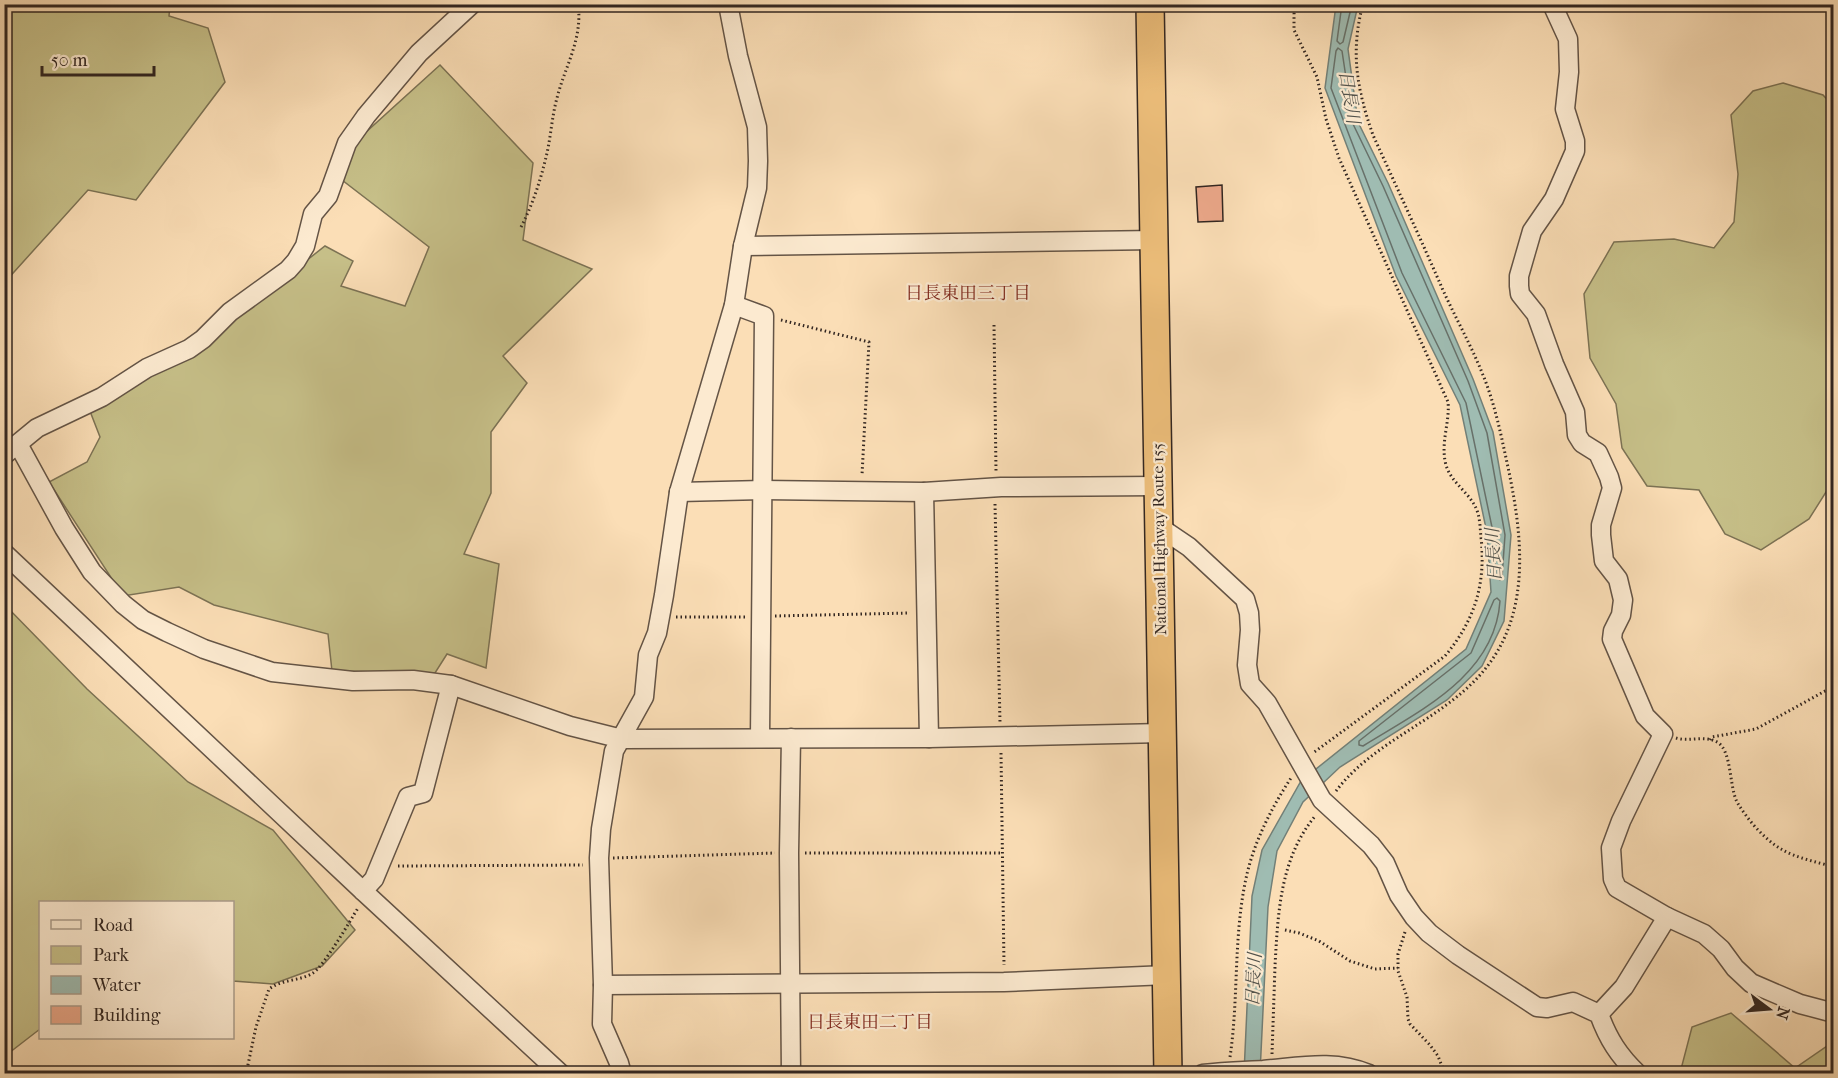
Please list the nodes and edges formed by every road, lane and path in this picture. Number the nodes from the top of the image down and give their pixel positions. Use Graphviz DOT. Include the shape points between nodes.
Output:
graph roads {
  1 [pos="472,4"];
  2 [pos="578,4"];
  3 [pos="728,4"];
  4 [pos="1150,4"];
  5 [pos="1296,4"];
  6 [pos="1363,4"];
  7 [pos="1552,4"];
  8 [pos="521,227"];
  9 [pos="1155,240"];
  10 [pos="743,246"];
  11 [pos="734,305"];
  12 [pos="764,316"];
  13 [pos="994,325"];
  14 [pos="11,449"];
  15 [pos="1158,486"];
  16 [pos="996,488"];
  17 [pos="763,490"];
  18 [pos="861,491"];
  19 [pos="679,492"];
  20 [pos="924,492"];
  21 [pos="1158,526"];
  22 [pos="4,554"];
  23 [pos="927,613"];
  24 [pos="660,616"];
  25 [pos="761,617"];
  26 [pos="451,686"];
  27 [pos="1833,692"];
  28 [pos="1163,733"];
  29 [pos="1663,734"];
  30 [pos="760,737"];
  31 [pos="791,738"];
  32 [pos="929,738"];
  33 [pos="622,739"];
  34 [pos="1710,740"];
  35 [pos="1303,764"];
  36 [pos="1324,802"];
  37 [pos="600,865"];
  38 [pos="379,867"];
  39 [pos="1833,867"];
  40 [pos="366,894"];
  41 [pos="1414,917"];
  42 [pos="1667,917"];
  43 [pos="1285,930"];
  44 [pos="1398,968"];
  45 [pos="1167,975"];
  46 [pos="789,984"];
  47 [pos="603,985"];
  48 [pos="1833,1013"];
  49 [pos="1599,1014"];
  50 [pos="1268,1069"];
  51 [pos="1298,1069"];
  52 [pos="1232,1071"];
  53 [pos="246,1074"];
  54 [pos="561,1074"];
  55 [pos="622,1074"];
  56 [pos="791,1074"];
  57 [pos="1168,1074"];
  58 [pos="1203,1074"];
  59 [pos="1369,1074"];
  60 [pos="1445,1074"];
  61 [pos="1638,1074"];
  1 -- 14 [label="street" via="419,53 347,143 328,196 314,214 305,246 288,270 230,312 189,349 37,428"];
  2 -- 8 [label="path" via="577,39 557,98 532,206"];
  3 -- 10 [label="street" via="757,127 757,188"];
  4 -- 9 [label="highway, National Highway Route 155"];
  5 -- 35 [label="path" via="1294,30 1317,77 1339,158 1448,402 1446,465 1476,508 1483,568 1469,622 1445,656 1324,744"];
  6 -- 36 [label="path" via="1356,61 1362,104 1484,376 1511,482 1521,553 1510,628 1485,670 1447,706 1360,764"];
  7 -- 29 [label="street" via="1568,39 1565,109 1575,151 1554,199 1532,231 1519,276 1520,294 1536,314 1575,412 1577,435 1598,453 1609,477 1612,488 1600,535 1605,561 1618,579 1623,600 1612,639 1645,716"];
  9 -- 10 [label="street"];
  9 -- 15 [label="highway, National Highway Route 155"];
  10 -- 11 [label="street"];
  11 -- 12 [label="street"];
  11 -- 19 [label="street"];
  12 -- 17 [label="street"];
  12 -- 18 [label="path" via="869,342"];
  13 -- 16 [label="path"];
  14 -- 26 [label="street" via="92,572 143,620 204,648 272,672 353,681 413,680"];
  15 -- 16 [label="street"];
  15 -- 21 [label="highway, National Highway Route 155"];
  16 -- 20 [label="street"];
  17 -- 18 [label="street"];
  17 -- 19 [label="street"];
  17 -- 25 [label="street"];
  18 -- 20 [label="street"];
  19 -- 24 [label="street"];
  20 -- 23 [label="street"];
  21 -- 28 [label="highway, National Highway Route 155"];
  21 -- 35 [label="street" via="1189,547 1245,599 1249,613 1247,665 1251,684 1267,703"];
  22 -- 40 [label="street"];
  23 -- 25 [label="path"];
  23 -- 32 [label="street"];
  24 -- 25 [label="path"];
  24 -- 33 [label="street" via="648,655 644,697"];
  25 -- 30 [label="street"];
  26 -- 33 [label="street"];
  26 -- 38 [label="street" via="423,793 408,797"];
  27 -- 34 [label="path" via="1827,690 1756,729"];
  28 -- 32 [label="street"];
  28 -- 45 [label="highway, National Highway Route 155"];
  29 -- 34 [label="path" via="1684,741"];
  29 -- 42 [label="street" via="1621,821 1611,848 1611,862 1617,888"];
  30 -- 31 [label="street"];
  30 -- 33 [label="street"];
  31 -- 32 [label="street"];
  31 -- 46 [label="street"];
  33 -- 37 [label="street" via="614,751 601,830"];
  34 -- 39 [label="path" via="1725,749 1737,801 1754,825 1781,850"];
  35 -- 36 [label="street"];
  35 -- 52 [label="path" via="1270,815 1255,845 1247,875 1240,923"];
  36 -- 41 [label="street" via="1371,845"];
  36 -- 50 [label="path" via="1297,843 1281,892"];
  37 -- 38 [label="path"];
  37 -- 47 [label="street"];
  38 -- 40 [label="street"];
  40 -- 53 [label="path" via="339,940 313,973 269,989"];
  40 -- 54 [label="street"];
  41 -- 44 [label="path" via="1403,936"];
  41 -- 49 [label="street" via="1458,955 1537,1007 1573,1002"];
  42 -- 48 [label="street" via="1704,934 1751,983"];
  42 -- 49 [label="street" via="1624,987"];
  43 -- 44 [label="path" via="1319,941 1350,961 1375,969"];
  44 -- 60 [label="path" via="1410,1024 1438,1056"];
  45 -- 46 [label="street" via="1022,982"];
  45 -- 57 [label="highway, National Highway Route 155"];
  46 -- 47 [label="street"];
  46 -- 56 [label="street"];
  47 -- 55 [label="street" via="602,1024"];
  49 -- 61 [label="street" via="1620,1056"];
  50 -- 51 [label="street"];
  50 -- 52 [label="street"];
  51 -- 59 [label="street" via="1333,1065"];
  52 -- 58 [label="street"];
}
